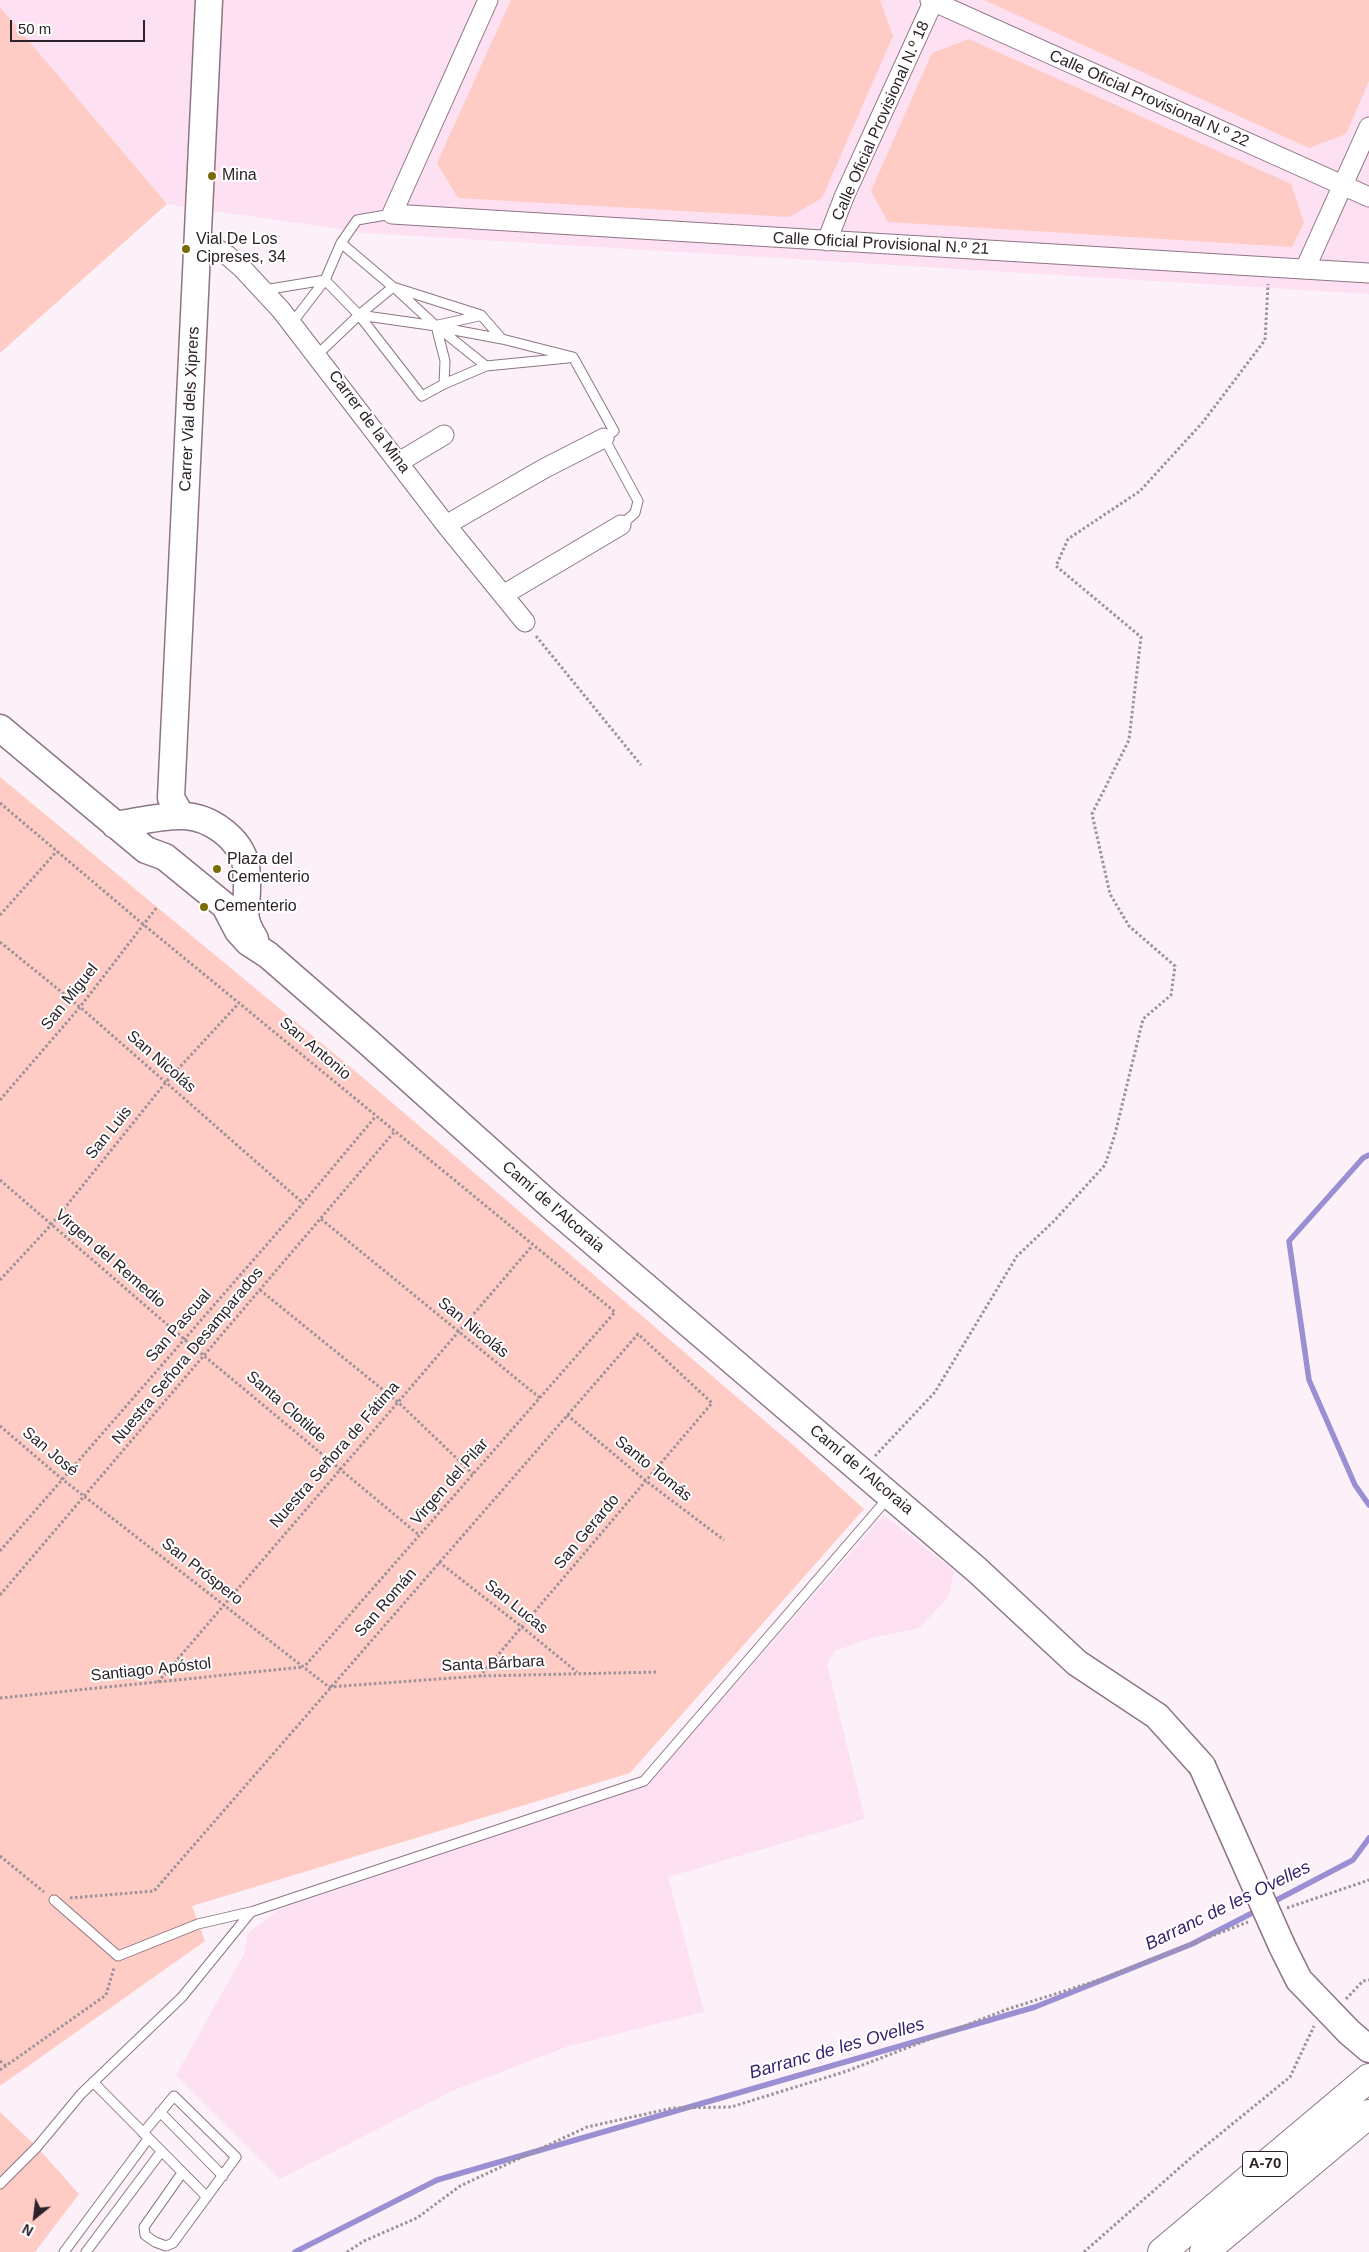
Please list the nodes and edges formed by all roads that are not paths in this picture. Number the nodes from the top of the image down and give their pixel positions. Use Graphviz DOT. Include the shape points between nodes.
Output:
graph roads {
  1 [pos="210,0"];
  2 [pos="488,0"];
  3 [pos="932,0"];
  4 [pos="1369,127"];
  5 [pos="1343,185"];
  6 [pos="1369,197"];
  7 [pos="392,214"];
  8 [pos="198,237"];
  9 [pos="827,241"];
  10 [pos="341,243"];
  11 [pos="1305,269"];
  12 [pos="1369,273"];
  13 [pos="325,280"];
  14 [pos="393,287"];
  15 [pos="264,290"];
  16 [pos="358,315"];
  17 [pos="481,316"];
  18 [pos="292,323"];
  19 [pos="436,326"];
  20 [pos="502,339"];
  21 [pos="317,354"];
  22 [pos="573,357"];
  23 [pos="486,366"];
  24 [pos="444,384"];
  25 [pos="444,435"];
  26 [pos="604,438"];
  27 [pos="399,462"];
  28 [pos="446,525"];
  29 [pos="621,525"];
  30 [pos="503,595"];
  31 [pos="525,622"];
  32 [pos="0,728"];
  33 [pos="181,816"];
  34 [pos="115,825"];
  35 [pos="165,857"];
  36 [pos="247,887"];
  37 [pos="225,906"];
  38 [pos="268,955"];
  39 [pos="890,1496"];
  40 [pos="54,1900"];
  41 [pos="251,1912"];
  42 [pos="1369,2048"];
  43 [pos="1369,2078"];
  44 [pos="93,2082"];
  45 [pos="160,2112"];
  46 [pos="1369,2114"];
  47 [pos="145,2136"];
  48 [pos="161,2152"];
  49 [pos="182,2173"];
  50 [pos="223,2176"];
  51 [pos="0,2184"];
  52 [pos="207,2197"];
  53 [pos="64,2252"];
  54 [pos="86,2252"];
  55 [pos="1162,2252"];
  56 [pos="1204,2252"];
  1 -- 8 [label="street, Carrer Vial dels Xiprers"];
  2 -- 7 [label="street"];
  3 -- 5 [label="street, Calle Oficial Provisional N.º 22"];
  3 -- 9 [label="street, Calle Oficial Provisional N.º 18"];
  4 -- 5 [label="street"];
  5 -- 6 [label="street, Calle Oficial Provisional N.º 22"];
  5 -- 11 [label="street"];
  7 -- 9 [label="street, Calle Oficial Provisional N.º 21"];
  7 -- 10 [label="lane" via="357,220"];
  8 -- 15 [label="street, Carrer de la Mina" via="227,255"];
  8 -- 33 [label="street, Carrer Vial dels Xiprers" via="171,798"];
  9 -- 11 [label="street, Calle Oficial Provisional N.º 21"];
  10 -- 13 [label="lane"];
  10 -- 14 [label="lane"];
  11 -- 12 [label="street, Calle Oficial Provisional N.º 21"];
  13 -- 15 [label="lane"];
  13 -- 16 [label="lane"];
  13 -- 18 [label="lane"];
  14 -- 16 [label="lane"];
  14 -- 17 [label="lane"];
  14 -- 19 [label="lane"];
  15 -- 18 [label="street, Carrer de la Mina"];
  16 -- 19 [label="lane"];
  16 -- 21 [label="lane"];
  16 -- 24 [label="lane" via="422,396"];
  17 -- 19 [label="lane"];
  17 -- 20 [label="lane"];
  18 -- 21 [label="street, Carrer de la Mina"];
  19 -- 20 [label="lane"];
  19 -- 23 [label="lane"];
  19 -- 24 [label="lane" via="445,360"];
  20 -- 22 [label="lane"];
  21 -- 27 [label="street, Carrer de la Mina"];
  22 -- 23 [label="lane"];
  22 -- 26 [label="lane" via="614,432"];
  23 -- 24 [label="lane"];
  25 -- 27 [label="street"];
  26 -- 28 [label="street"];
  26 -- 29 [label="lane" via="638,501 635,513"];
  27 -- 28 [label="street, Carrer de la Mina"];
  28 -- 30 [label="street, Carrer de la Mina"];
  29 -- 30 [label="street"];
  30 -- 31 [label="street, Carrer de la Mina"];
  32 -- 34 [label="street"];
  33 -- 34 [label="street"];
  33 -- 35 [label="street" via="166,843"];
  33 -- 36 [label="street" via="197,817 220,828 236,844 246,864"];
  34 -- 35 [label="street" via="146,850"];
  35 -- 37 [label="street"];
  36 -- 37 [label="street" via="234,903"];
  36 -- 38 [label="street" via="244,920"];
  37 -- 38 [label="street" via="238,931"];
  38 -- 39 [label="street, Camí de l'Alcoraia" via="550,1205"];
  39 -- 41 [label="lane" via="644,1781"];
  39 -- 42 [label="street, Camí de l'Alcoraia, bridge" via="1077,1662 1157,1716 1202,1766 1299,1980 1322,2006"];
  40 -- 41 [label="lane" via="118,1956 198,1924"];
  41 -- 44 [label="lane" via="182,1997"];
  43 -- 55 [label="highway, A-70"];
  44 -- 47 [label="lane"];
  44 -- 51 [label="lane" via="37,2148"];
  45 -- 47 [label="lane"];
  45 -- 50 [label="lane"];
  45 -- 50 [label="lane" via="174,2096 236,2157"];
  46 -- 56 [label="highway, A-70"];
  47 -- 48 [label="lane"];
  47 -- 53 [label="lane"];
  48 -- 49 [label="lane"];
  48 -- 54 [label="lane"];
  49 -- 52 [label="lane"];
  49 -- 52 [label="lane" via="144,2227 145,2235 166,2246 172,2243"];
  50 -- 52 [label="lane"];
}
